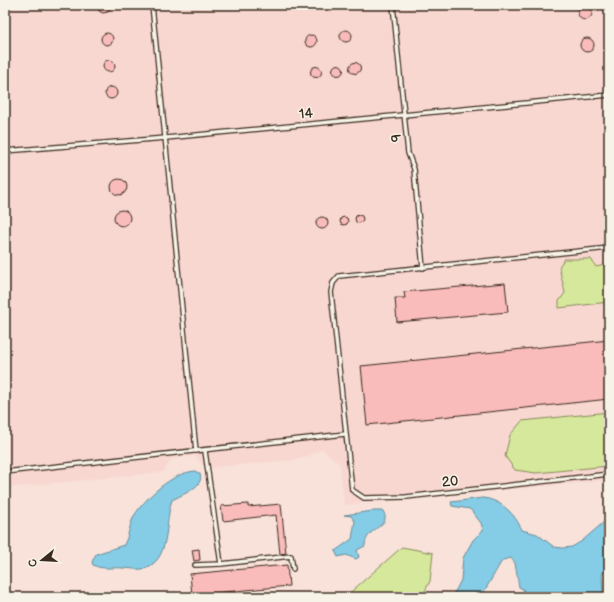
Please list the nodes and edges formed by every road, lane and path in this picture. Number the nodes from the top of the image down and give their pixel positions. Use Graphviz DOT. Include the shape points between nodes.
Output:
graph roads {
  1 [pos="152,5"];
  2 [pos="393,5"];
  3 [pos="609,95"];
  4 [pos="404,114"];
  5 [pos="166,138"];
  6 [pos="5,152"];
  7 [pos="609,248"];
  8 [pos="423,268"];
  9 [pos="345,434"];
  10 [pos="205,450"];
  11 [pos="196,451"];
  12 [pos="5,472"];
  13 [pos="609,474"];
  14 [pos="221,564"];
  15 [pos="195,565"];
  16 [pos="292,569"];
  1 -- 5 [label="lane"];
  2 -- 4 [label="lane, 9 / 9"];
  3 -- 4 [label="lane, 14 / 14"];
  4 -- 5 [label="lane, 14 / 14"];
  4 -- 8 [label="lane, 9 / 9" via="408,153 414,169"];
  5 -- 6 [label="lane, 14 / 14"];
  5 -- 11 [label="lane"];
  7 -- 8 [label="lane, 20"];
  8 -- 9 [label="lane, 20" via="339,276 333,283 331,292"];
  9 -- 10 [label="lane"];
  9 -- 13 [label="lane, 20 / 20" via="352,490 364,498 406,497"];
  10 -- 11 [label="lane"];
  10 -- 14 [label="lane"];
  11 -- 12 [label="lane"];
  14 -- 15 [label="lane"];
  14 -- 16 [label="lane" via="291,556"];
}
